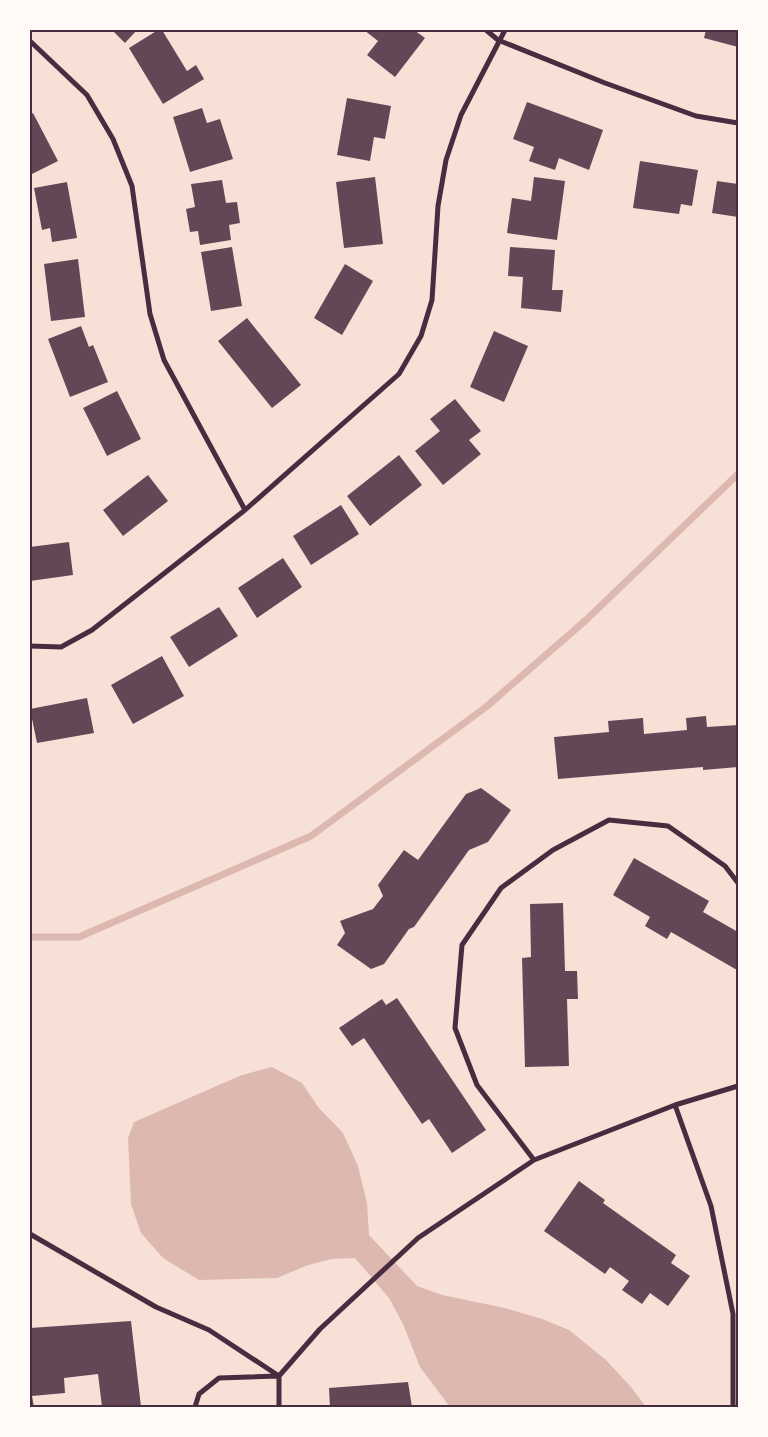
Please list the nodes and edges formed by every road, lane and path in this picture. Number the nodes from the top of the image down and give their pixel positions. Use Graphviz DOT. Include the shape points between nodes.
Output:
graph roads {
  1 [pos="486,30"];
  2 [pos="505,30"];
  3 [pos="498,40"];
  4 [pos="30,41"];
  5 [pos="738,123"];
  6 [pos="245,510"];
  7 [pos="30,646"];
  8 [pos="738,883"];
  9 [pos="738,1086"];
  10 [pos="675,1105"];
  11 [pos="534,1160"];
  12 [pos="30,1234"];
  13 [pos="279,1376"];
  14 [pos="195,1407"];
  15 [pos="279,1407"];
  16 [pos="733,1407"];
  1 -- 3 [label="street"];
  2 -- 3 [label="street"];
  3 -- 5 [label="street" via="696,116"];
  3 -- 6 [label="street" via="461,115 446,160 438,206 432,300 421,336 399,374"];
  4 -- 6 [label="street" via="87,95 112,139 132,186 150,314 164,360"];
  6 -- 7 [label="street" via="92,630 61,648"];
  8 -- 11 [label="street" via="725,866 668,826 610,820 553,850 501,888 462,945 455,1028 477,1085"];
  9 -- 10 [label="street"];
  10 -- 11 [label="street"];
  10 -- 16 [label="street" via="711,1206 733,1314"];
  11 -- 13 [label="street" via="418,1238 320,1328"];
  12 -- 13 [label="street" via="156,1307 209,1330"];
  13 -- 14 [label="street" via="219,1378 199,1394"];
  13 -- 15 [label="street"];
}
